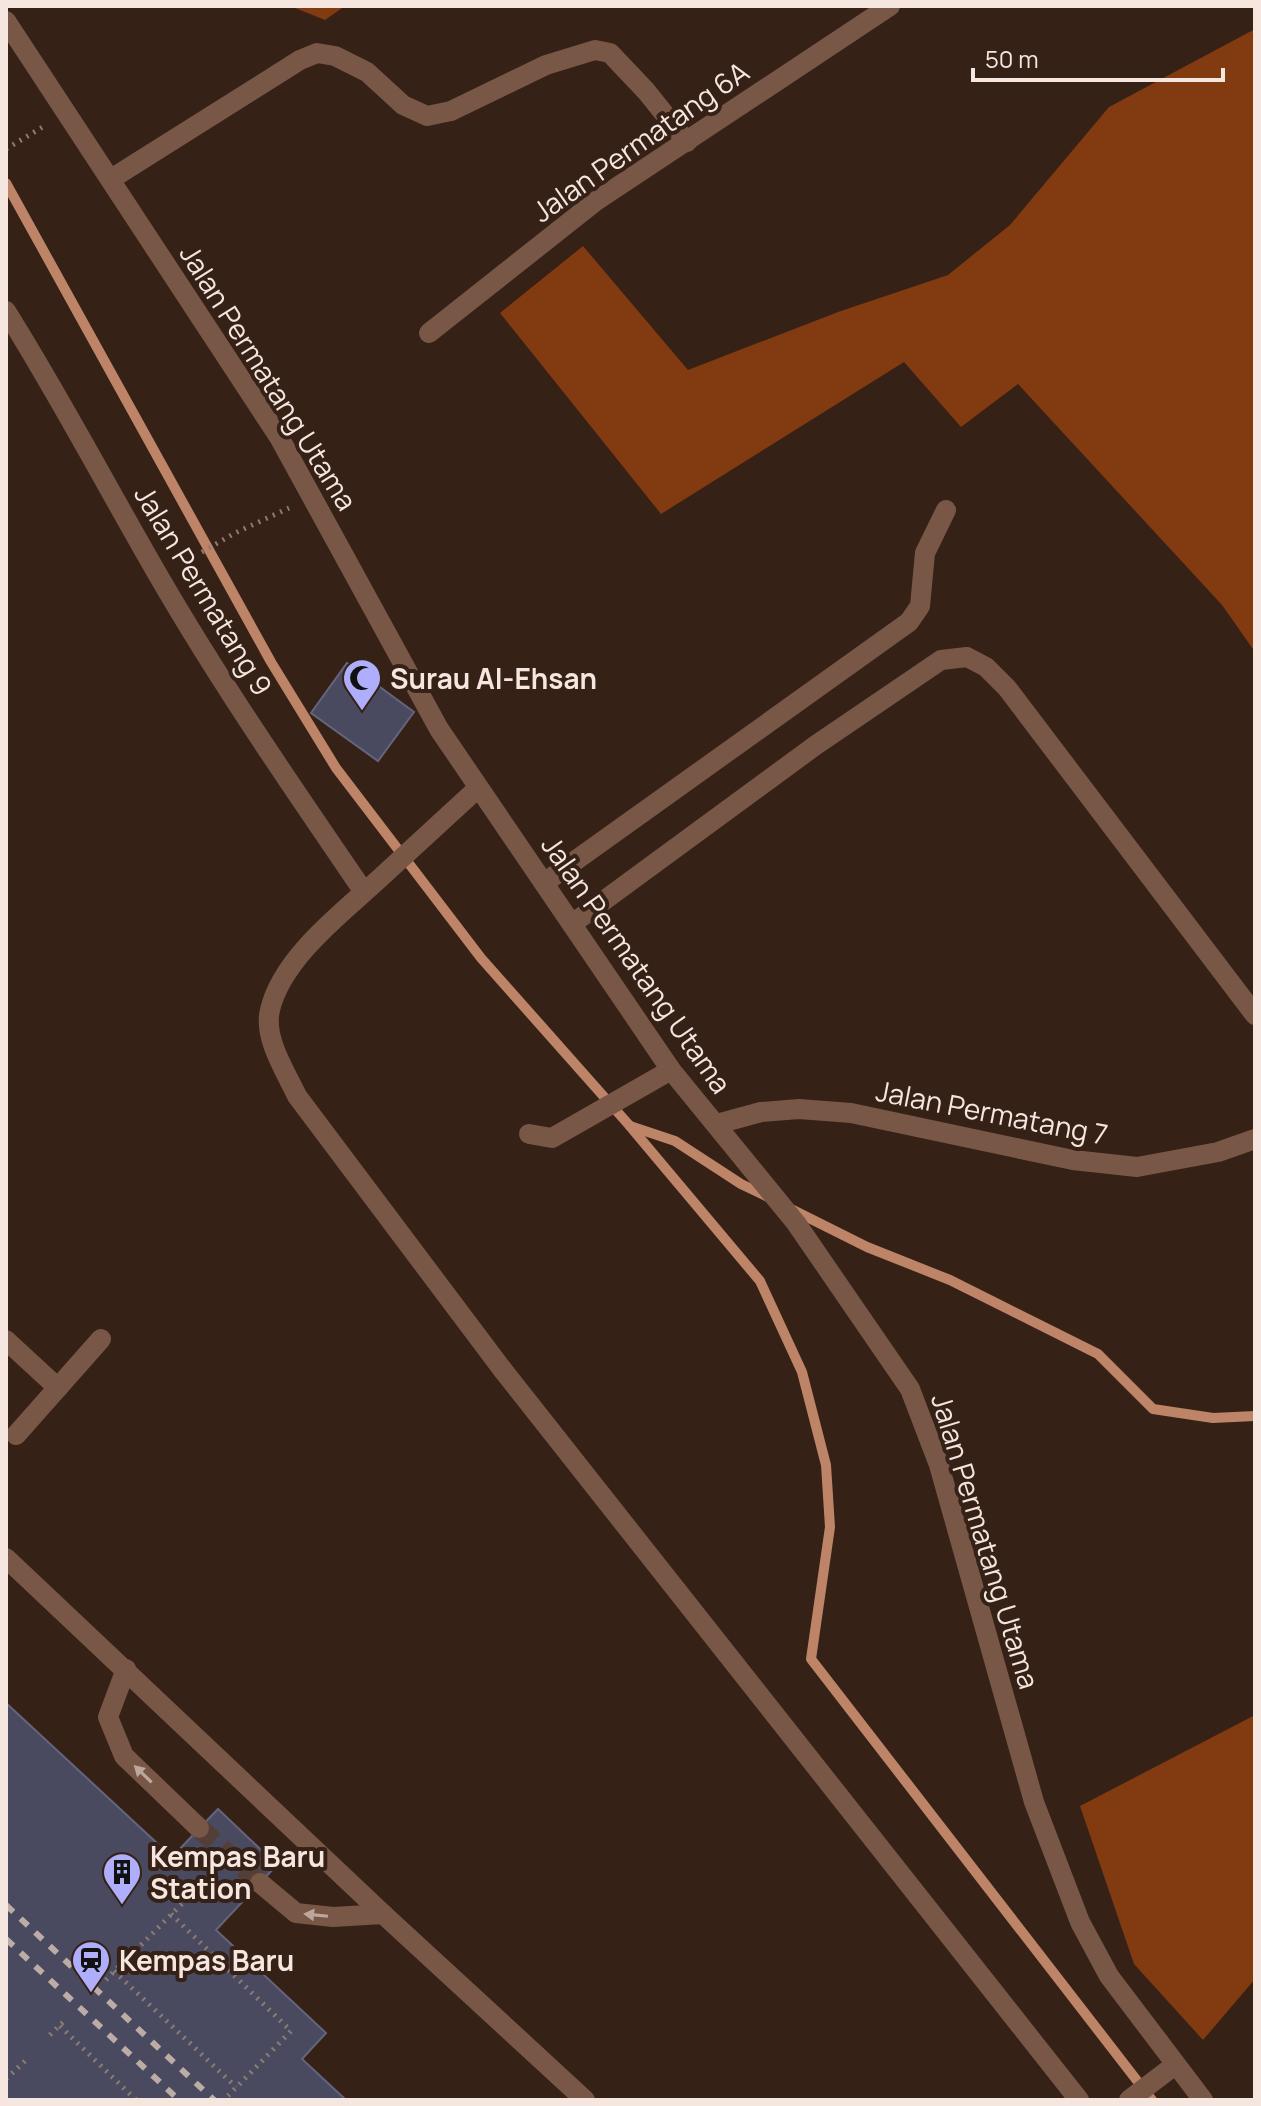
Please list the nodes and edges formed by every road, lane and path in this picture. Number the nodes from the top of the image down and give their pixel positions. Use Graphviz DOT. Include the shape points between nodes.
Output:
graph roads {
  1 [pos="890,6"];
  2 [pos="6,21"];
  3 [pos="39,129"];
  4 [pos="687,142"];
  5 [pos="6,149"];
  6 [pos="111,179"];
  7 [pos="6,311"];
  8 [pos="429,333"];
  9 [pos="312,498"];
  10 [pos="946,510"];
  11 [pos="183,563"];
  12 [pos="478,788"];
  13 [pos="544,883"];
  14 [pos="370,887"];
  15 [pos="572,924"];
  16 [pos="1255,1015"];
  17 [pos="671,1070"];
  18 [pos="717,1124"];
  19 [pos="538,1136"];
  20 [pos="1255,1139"];
  21 [pos="101,1339"];
  22 [pos="6,1340"];
  23 [pos="58,1388"];
  24 [pos="16,1435"];
  25 [pos="6,1558"];
  26 [pos="126,1669"];
  27 [pos="199,1828"];
  28 [pos="230,1855"];
  29 [pos="260,1883"];
  30 [pos="171,1914"];
  31 [pos="383,1914"];
  32 [pos="141,1945"];
  33 [pos="121,1964"];
  34 [pos="114,1971"];
  35 [pos="106,1980"];
  36 [pos="67,2018"];
  37 [pos="60,2026"];
  38 [pos="50,2035"];
  39 [pos="25,2061"];
  40 [pos="1175,2065"];
  41 [pos="6,2079"];
  42 [pos="236,2087"];
  43 [pos="136,2100"];
  44 [pos="224,2100"];
  45 [pos="585,2100"];
  46 [pos="1079,2100"];
  47 [pos="1129,2100"];
  48 [pos="1203,2100"];
  1 -- 4 [label="street, Jalan Permatang 6A"];
  2 -- 6 [label="street, Jalan Permatang Utama"];
  3 -- 5 [label="path"];
  4 -- 6 [label="street" via="610,53 595,50 546,65 451,111 427,116 403,105 367,72 317,53"];
  4 -- 8 [label="street, Jalan Permatang 6A" via="596,201"];
  6 -- 9 [label="street, Jalan Permatang Utama" via="279,437"];
  7 -- 14 [label="street, Jalan Permatang 9" via="191,628"];
  9 -- 11 [label="path"];
  9 -- 12 [label="street, Jalan Permatang Utama" via="439,729"];
  10 -- 13 [label="street" via="925,553 920,606 909,622"];
  12 -- 13 [label="street, Jalan Permatang Utama"];
  12 -- 14 [label="street"];
  13 -- 15 [label="street, Jalan Permatang Utama"];
  14 -- 46 [label="street" via="283,976 269,1012 271,1038 297,1096 502,1369"];
  15 -- 16 [label="street" via="941,660 967,657 1007,688"];
  15 -- 17 [label="street, Jalan Permatang Utama"];
  17 -- 18 [label="street, Jalan Permatang Utama"];
  17 -- 19 [label="street" via="552,1138"];
  18 -- 20 [label="street, Jalan Permatang 7" via="761,1112 851,1113 1073,1160 1137,1167 1218,1152"];
  18 -- 40 [label="street, Jalan Permatang Utama" via="796,1223 910,1389 939,1465 1034,1802 1074,1907 1109,1976"];
  21 -- 23 [label="street"];
  22 -- 23 [label="street"];
  23 -- 24 [label="street"];
  25 -- 26 [label="street"];
  27 -- 26 [label="street, one-way" via="124,1756 108,1717"];
  26 -- 31 [label="street"];
  28 -- 30 [label="path"];
  31 -- 29 [label="street, one-way" via="296,1913"];
  30 -- 32 [label="path"];
  30 -- 42 [label="path" via="291,2031"];
  31 -- 45 [label="street"];
  33 -- 34 [label="path"];
  34 -- 35 [label="path"];
  34 -- 42 [label="path"];
  36 -- 37 [label="path"];
  37 -- 38 [label="path"];
  37 -- 43 [label="path"];
  39 -- 41 [label="path"];
  40 -- 47 [label="street"];
  40 -- 48 [label="street, Jalan Permatang Utama"];
  42 -- 44 [label="path"];
}
